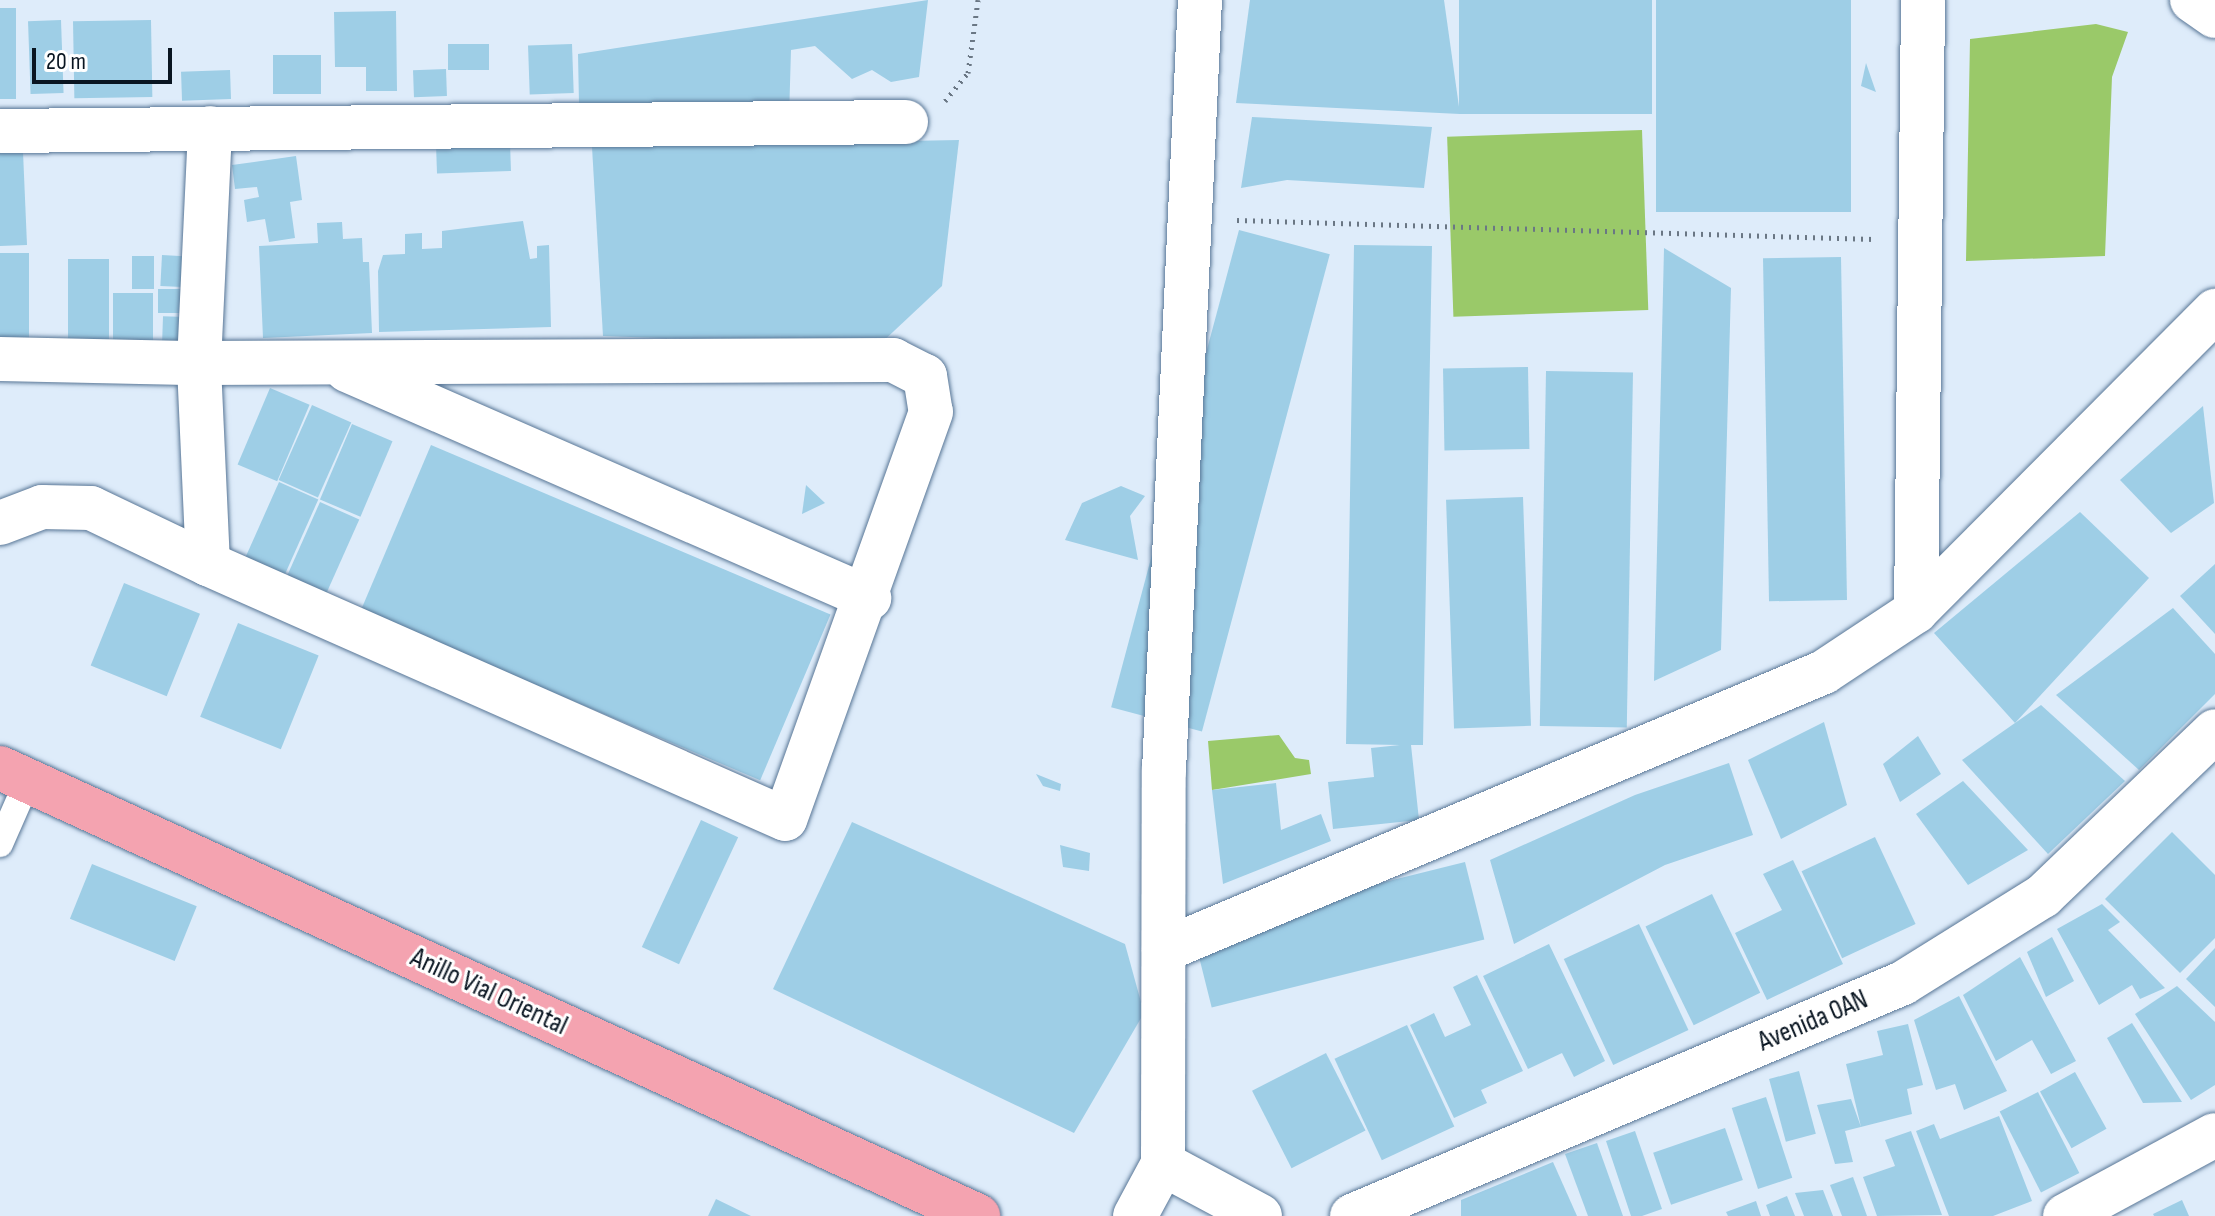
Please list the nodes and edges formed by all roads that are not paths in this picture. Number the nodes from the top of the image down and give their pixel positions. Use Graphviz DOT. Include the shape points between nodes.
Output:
graph roads {
  1 [pos="1200,0"];
  2 [pos="1923,0"];
  3 [pos="2192,0"];
  4 [pos="2215,16"];
  5 [pos="906,122"];
  6 [pos="210,128"];
  7 [pos="0,131"];
  8 [pos="2215,311"];
  9 [pos="0,359"];
  10 [pos="331,362"];
  11 [pos="199,363"];
  12 [pos="0,523"];
  13 [pos="208,564"];
  14 [pos="869,598"];
  15 [pos="1916,611"];
  16 [pos="2215,731"];
  17 [pos="14,774"];
  18 [pos="0,844"];
  19 [pos="1164,950"];
  20 [pos="2215,1135"];
  21 [pos="1163,1164"];
  22 [pos="978,1216"];
  23 [pos="1135,1216"];
  24 [pos="1260,1216"];
  25 [pos="1352,1216"];
  26 [pos="2065,1216"];
  1 -- 19 [label="street" via="1164,771"];
  2 -- 15 [label="street"];
  3 -- 4 [label="street"];
  5 -- 6 [label="street"];
  6 -- 7 [label="street"];
  6 -- 11 [label="street"];
  8 -- 15 [label="street"];
  9 -- 11 [label="street"];
  10 -- 11 [label="street"];
  10 -- 14 [label="street"];
  10 -- 14 [label="street" via="893,360 925,376 931,412"];
  11 -- 13 [label="street"];
  12 -- 13 [label="street" via="42,507 91,508"];
  13 -- 14 [label="street" via="785,819"];
  15 -- 19 [label="street" via="1824,672"];
  16 -- 25 [label="street, Avenida 0AN" via="2043,896 1903,983"];
  17 -- 18 [label="lane"];
  17 -- 22 [label="highway, Anillo Vial Oriental"];
  19 -- 21 [label="street"];
  20 -- 26 [label="street"];
  21 -- 23 [label="street"];
  21 -- 24 [label="street"];
}
